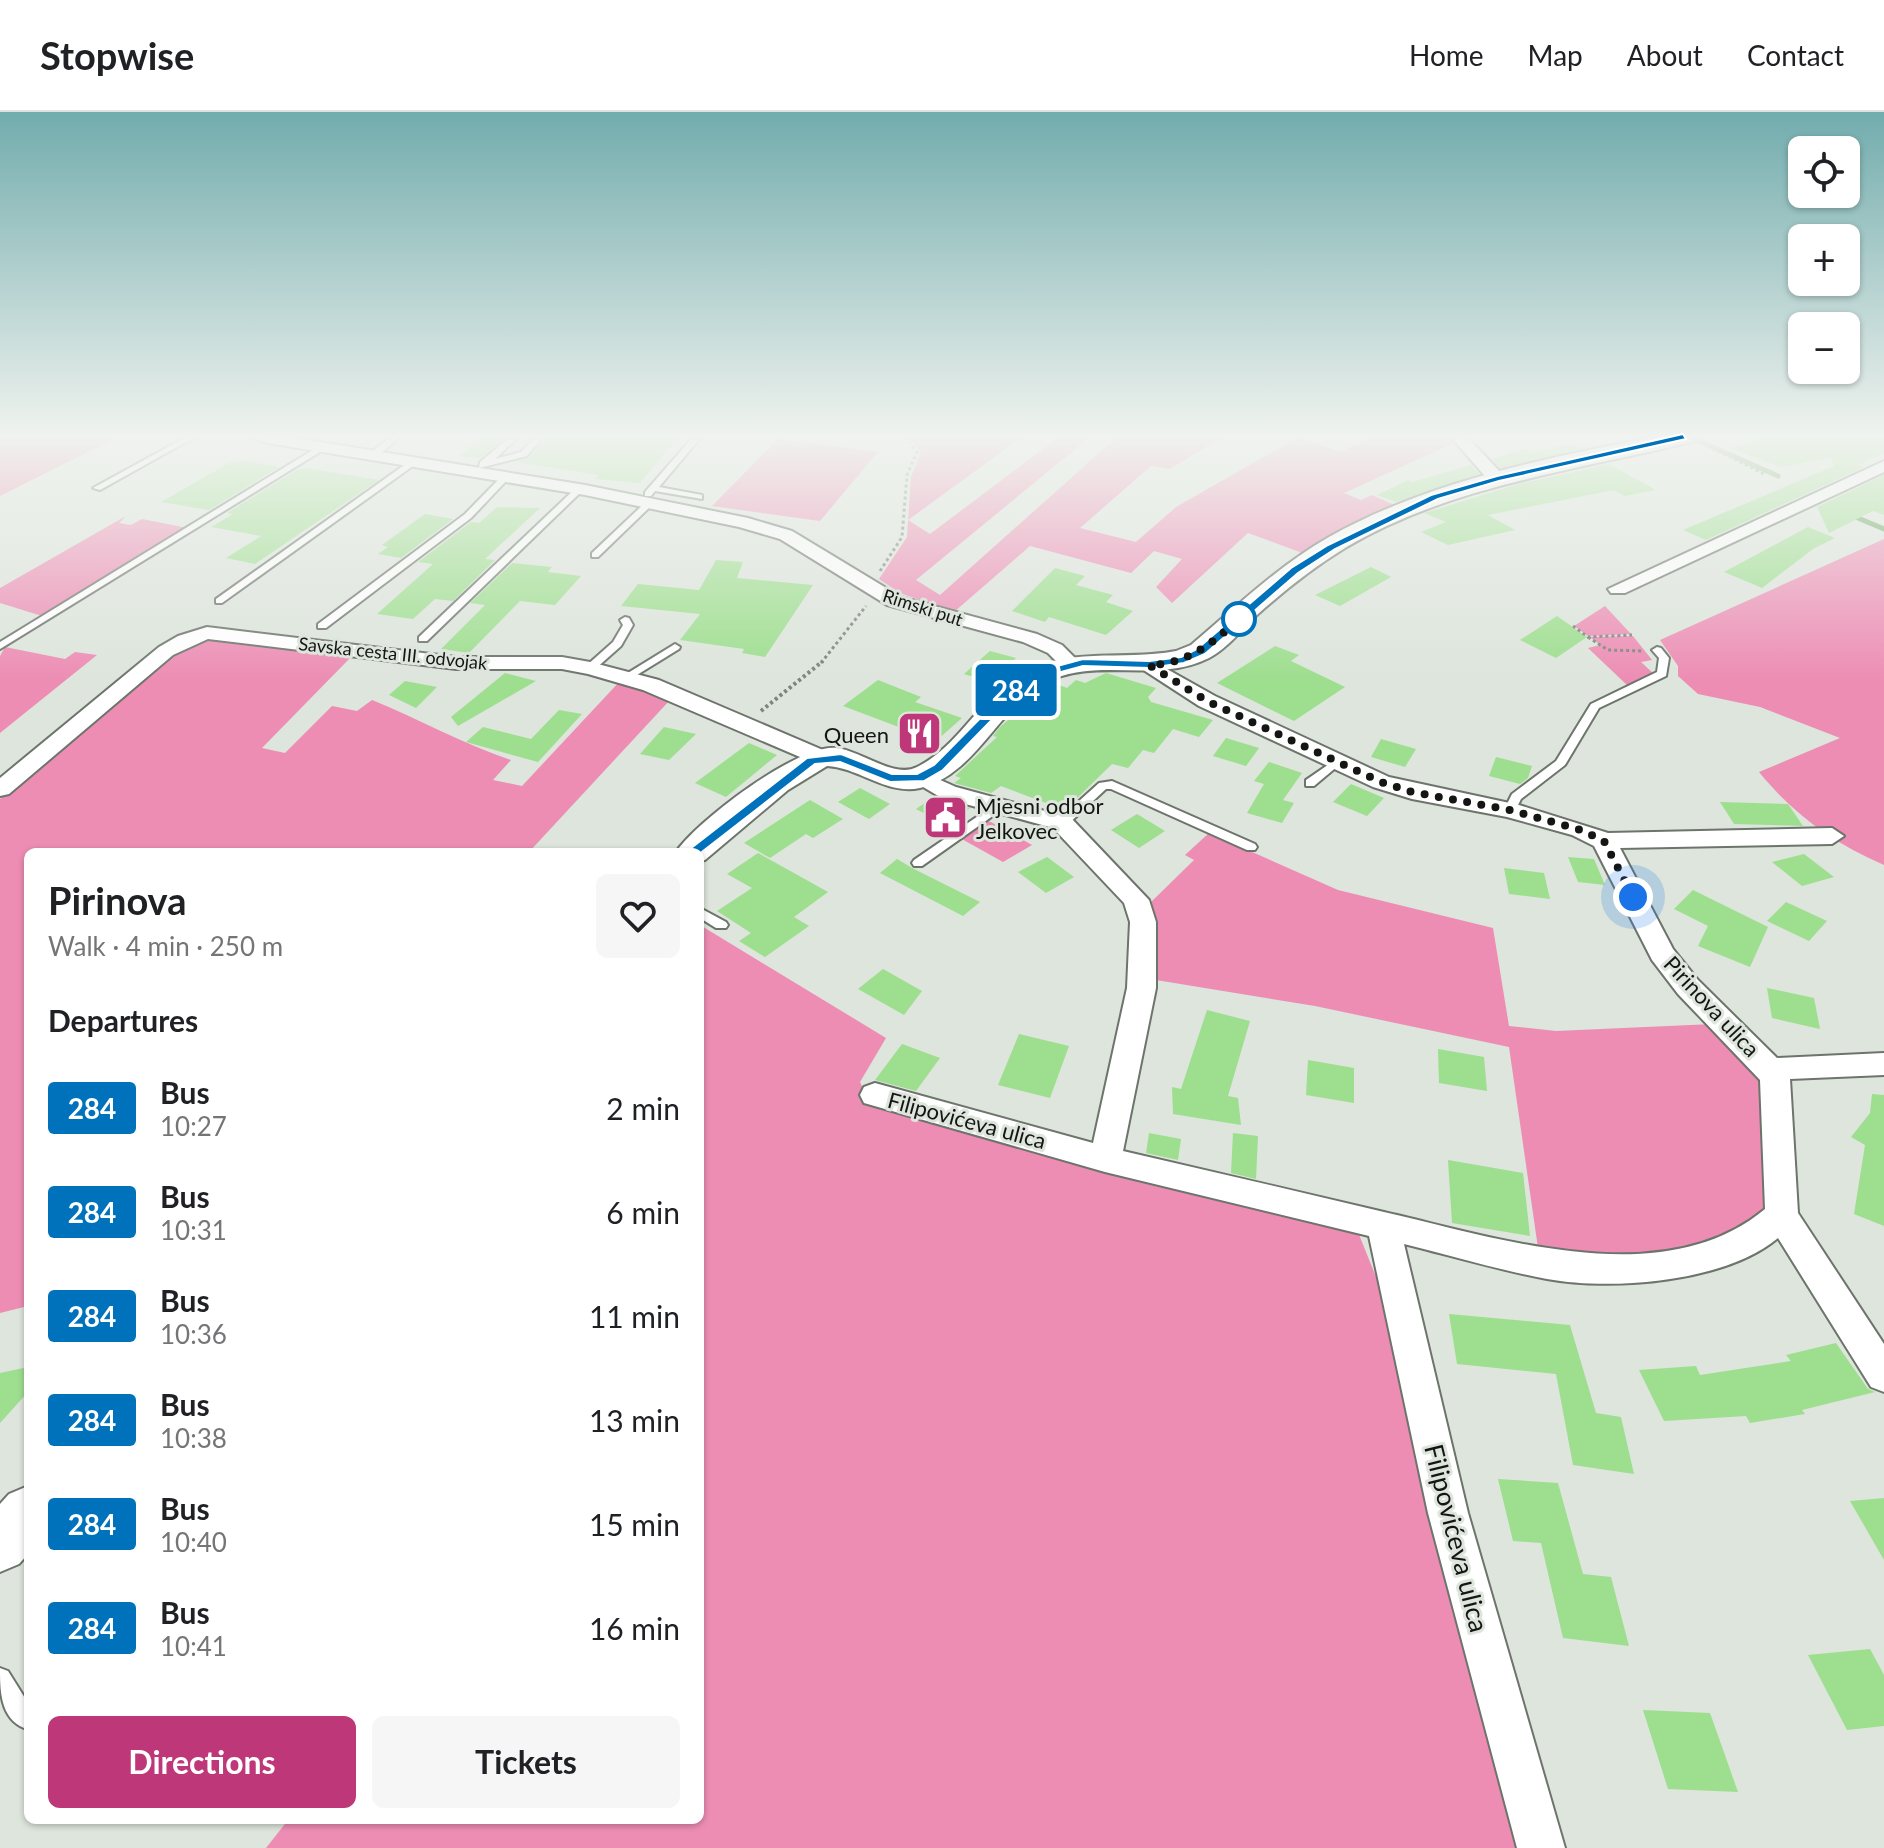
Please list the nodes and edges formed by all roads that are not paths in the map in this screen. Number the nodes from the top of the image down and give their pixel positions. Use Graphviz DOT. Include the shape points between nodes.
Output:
graph roads {
  1 [pos="208,518"];
  2 [pos="336,518"];
  3 [pos="465,518"];
  4 [pos="550,518"];
  5 [pos="629,518"];
  6 [pos="728,518"];
  7 [pos="1391,518"];
  8 [pos="1772,518"];
  9 [pos="595,555"];
  10 [pos="1618,589"];
  11 [pos="219,601"];
  12 [pos="625,620"];
  13 [pos="322,626"];
  14 [pos="423,639"];
  15 [pos="0,646"];
  16 [pos="675,647"];
  17 [pos="1651,650"];
  18 [pos="1070,664"];
  19 [pos="1149,665"];
  20 [pos="590,668"];
  21 [pos="628,676"];
  22 [pos="822,758"];
  23 [pos="1335,763"];
  24 [pos="920,778"];
  25 [pos="1310,783"];
  26 [pos="1,789"];
  27 [pos="1000,805"];
  28 [pos="1510,810"];
  29 [pos="1062,823"];
  30 [pos="1832,836"];
  31 [pos="1604,841"];
  32 [pos="1251,847"];
  33 [pos="698,848"];
  34 [pos="918,863"];
  35 [pos="704,914"];
  36 [pos="721,925"];
  37 [pos="1884,1064"];
  38 [pos="1770,1069"];
  39 [pos="875,1095"];
  40 [pos="1105,1159"];
  41 [pos="1781,1215"];
  42 [pos="1383,1225"];
  43 [pos="1884,1375"];
  44 [pos="24,1518"];
  45 [pos="0,1545"];
  46 [pos="0,1679"];
  47 [pos="24,1717"];
  48 [pos="1541,1848"];
  1 -- 15 [label="lane"];
  2 -- 11 [label="lane"];
  3 -- 13 [label="lane"];
  4 -- 14 [label="lane"];
  5 -- 9 [label="lane"];
  6 -- 18 [label="street, Rimski put" via="786,535 894,601 1038,641"];
  7 -- 19 [label="street" via="1294,570 1201,651 1184,660"];
  8 -- 10 [label="street"];
  12 -- 20 [label="lane" via="628,625 617,644"];
  16 -- 21 [label="lane"];
  17 -- 28 [label="lane" via="1664,658 1662,674 1595,706 1561,763 1516,797"];
  18 -- 19 [label="street"];
  18 -- 24 [label="street" via="1039,674 1011,693 939,768"];
  19 -- 23 [label="street" via="1207,701"];
  20 -- 21 [label="street, Savska cesta III. odvojak"];
  20 -- 26 [label="street, Savska cesta III. odvojak" via="456,663 207,633 166,651"];
  21 -- 22 [label="street, Savska cesta III. odvojak"];
  22 -- 24 [label="street" via="841,758 890,778"];
  22 -- 33 [label="street" via="792,773"];
  23 -- 25 [label="lane"];
  23 -- 28 [label="street" via="1412,792"];
  24 -- 27 [label="street" via="948,792"];
  27 -- 29 [label="street"];
  27 -- 34 [label="lane"];
  28 -- 31 [label="street"];
  29 -- 32 [label="lane" via="1103,786 1112,785"];
  29 -- 40 [label="street" via="1144,914 1131,1044"];
  30 -- 31 [label="street"];
  31 -- 38 [label="street, Pirinova ulica" via="1662,953 1688,987"];
  35 -- 36 [label="lane"];
  37 -- 38 [label="street, Pirinova ulica"];
  38 -- 41 [label="street" via="1775,1080"];
  39 -- 40 [label="street, Filipovićeva ulica"];
  40 -- 42 [label="street, Filipovićeva ulica"];
  41 -- 42 [label="street, Filipovićeva ulica" via="1741,1243 1694,1259 1625,1269 1550,1265"];
  41 -- 43 [label="street"];
  42 -- 48 [label="street, Filipovićeva ulica" via="1448,1513"];
  44 -- 45 [label="street"];
  46 -- 47 [label="lane"];
}
